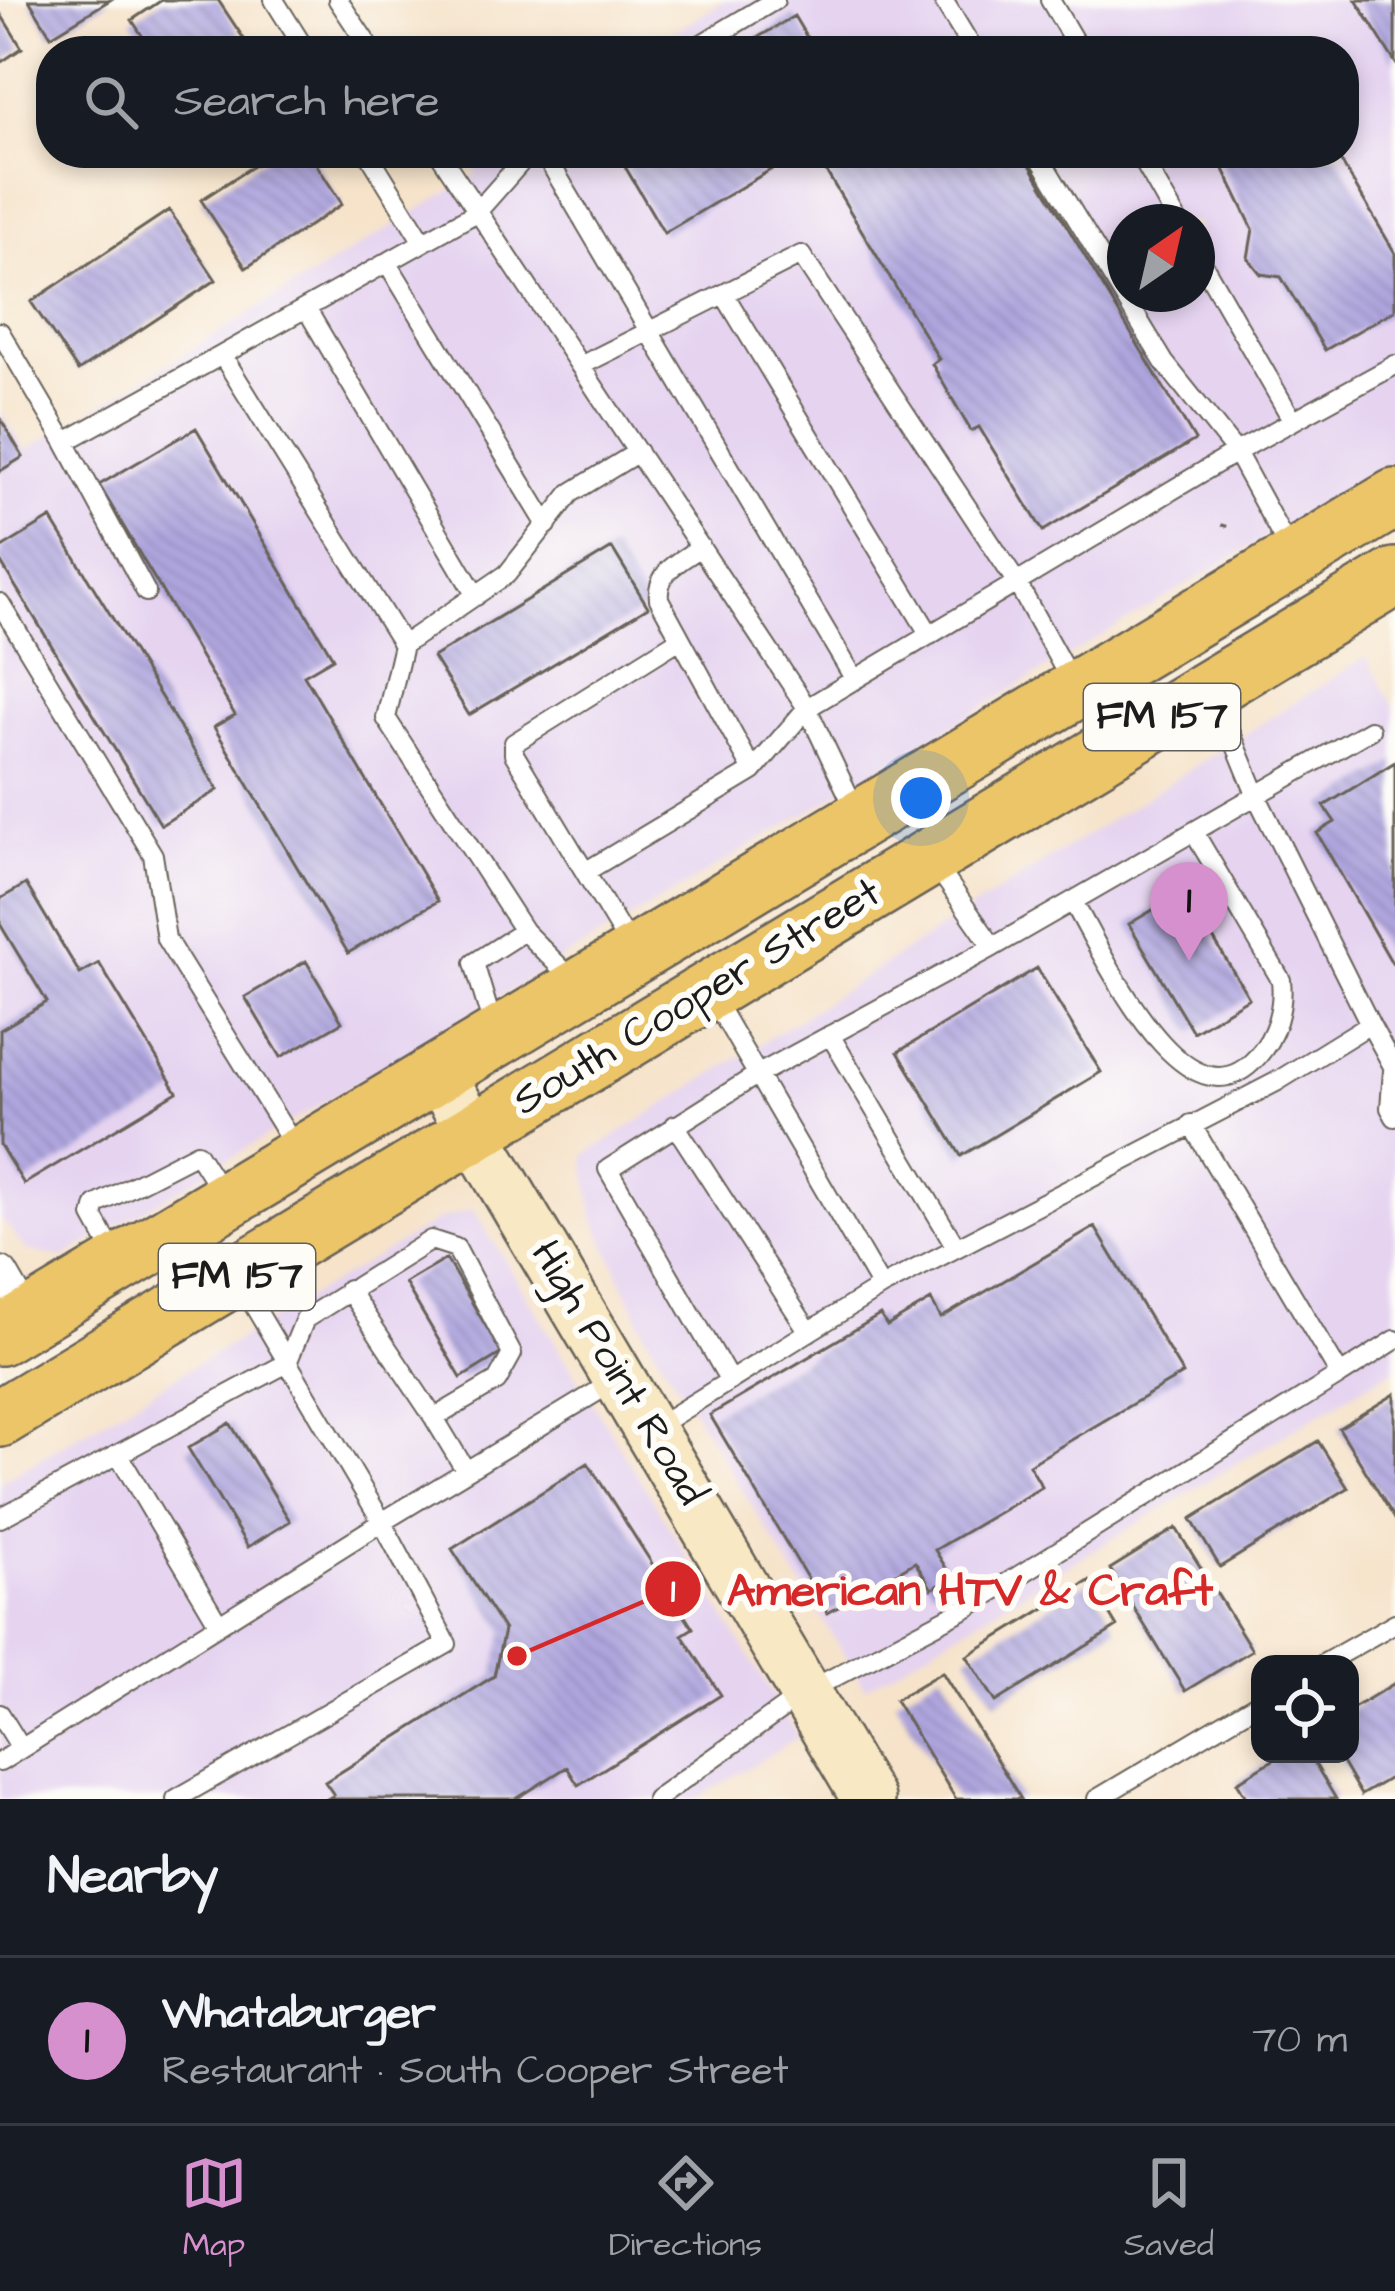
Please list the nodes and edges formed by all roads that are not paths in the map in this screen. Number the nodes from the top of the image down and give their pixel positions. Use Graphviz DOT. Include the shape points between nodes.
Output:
graph roads {
  1 [pos="274,0"];
  2 [pos="338,0"];
  3 [pos="775,0"];
  4 [pos="944,0"];
  5 [pos="1050,0"];
  6 [pos="297,36"];
  7 [pos="362,36"];
  8 [pos="715,36"];
  9 [pos="965,36"];
  10 [pos="1071,36"];
  11 [pos="377,168"];
  12 [pos="449,168"];
  13 [pos="516,168"];
  14 [pos="553,168"];
  15 [pos="1046,168"];
  16 [pos="1147,168"];
  17 [pos="1168,204"];
  18 [pos="477,212"];
  19 [pos="423,242"];
  20 [pos="387,262"];
  21 [pos="1215,285"];
  22 [pos="724,294"];
  23 [pos="306,308"];
  24 [pos="0,332"];
  25 [pos="649,332"];
  26 [pos="222,355"];
  27 [pos="1395,365"];
  28 [pos="580,366"];
  29 [pos="1293,421"];
  30 [pos="64,442"];
  31 [pos="638,452"];
  32 [pos="1237,452"];
  33 [pos="1395,502"];
  34 [pos="547,525"];
  35 [pos="700,547"];
  36 [pos="1293,557"];
  37 [pos="1395,577"];
  38 [pos="1017,583"];
  39 [pos="146,592"];
  40 [pos="476,596"];
  41 [pos="0,603"];
  42 [pos="930,635"];
  43 [pos="680,639"];
  44 [pos="403,645"];
  45 [pos="855,680"];
  46 [pos="1074,687"];
  47 [pos="1213,687"];
  48 [pos="807,708"];
  49 [pos="1370,730"];
  50 [pos="752,771"];
  51 [pos="1258,799"];
  52 [pos="860,818"];
  53 [pos="1195,834"];
  54 [pos="928,855"];
  55 [pos="585,872"];
  56 [pos="1073,902"];
  57 [pos="524,931"];
  58 [pos="993,946"];
  59 [pos="634,955"];
  60 [pos="580,986"];
  61 [pos="710,992"];
  62 [pos="1370,1024"];
  63 [pos="830,1035"];
  64 [pos="496,1038"];
  65 [pos="1394,1070"];
  66 [pos="438,1073"];
  67 [pos="755,1076"];
  68 [pos="1395,1117"];
  69 [pos="1191,1124"];
  70 [pos="675,1125"];
  71 [pos="474,1134"];
  72 [pos="301,1156"];
  73 [pos="956,1247"];
  74 [pos="237,1277"];
  75 [pos="881,1287"];
  76 [pos="348,1288"];
  77 [pos="9,1310"];
  78 [pos="809,1332"];
  79 [pos="1395,1340"];
  80 [pos="287,1363"];
  81 [pos="1340,1375"];
  82 [pos="622,1377"];
  83 [pos="730,1381"];
  84 [pos="0,1418"];
  85 [pos="434,1418"];
  86 [pos="652,1429"];
  87 [pos="118,1454"];
  88 [pos="466,1471"];
  89 [pos="0,1518"];
  90 [pos="382,1522"];
  91 [pos="217,1621"];
  92 [pos="1395,1623"];
  93 [pos="1339,1655"];
  94 [pos="806,1692"];
  95 [pos="1251,1707"];
  96 [pos="0,1714"];
  97 [pos="21,1748"];
  98 [pos="0,1762"];
  99 [pos="176,1799"];
  100 [pos="656,1799"];
  101 [pos="868,1799"];
  102 [pos="1096,1799"];
  1 -- 6 [label="lane"];
  2 -- 7 [label="lane"];
  3 -- 8 [label="lane"];
  4 -- 9 [label="lane"];
  5 -- 10 [label="lane"];
  11 -- 19 [label="lane"];
  12 -- 18 [label="lane"];
  13 -- 18 [label="lane"];
  14 -- 25 [label="lane"];
  15 -- 32 [label="lane" via="1164,362"];
  16 -- 17 [label="lane"];
  18 -- 19 [label="lane"];
  18 -- 28 [label="lane"];
  19 -- 20 [label="lane"];
  20 -- 23 [label="lane"];
  20 -- 34 [label="lane"];
  21 -- 29 [label="lane"];
  22 -- 25 [label="lane"];
  22 -- 38 [label="lane" via="801,256"];
  22 -- 42 [label="lane"];
  23 -- 26 [label="lane"];
  23 -- 40 [label="lane"];
  24 -- 30 [label="lane"];
  25 -- 28 [label="lane"];
  25 -- 45 [label="lane"];
  26 -- 30 [label="lane"];
  26 -- 44 [label="lane"];
  27 -- 29 [label="lane"];
  28 -- 31 [label="lane"];
  29 -- 32 [label="lane"];
  30 -- 39 [label="lane"];
  31 -- 34 [label="lane" via="571,493"];
  31 -- 35 [label="lane"];
  32 -- 36 [label="lane"];
  32 -- 38 [label="lane"];
  33 -- 36 [label="main road, South Cooper Street / FM 157"];
  33 -- 47 [label="main road" via="1371,550 1223,648"];
  34 -- 40 [label="lane" via="522,562"];
  35 -- 43 [label="lane" via="657,586"];
  35 -- 48 [label="lane"];
  36 -- 46 [label="main road, South Cooper Street / FM 157"];
  37 -- 47 [label="main road, South Cooper Street / FM 157"];
  38 -- 42 [label="lane"];
  38 -- 46 [label="lane"];
  40 -- 44 [label="lane"];
  41 -- 72 [label="lane" via="152,855 166,939"];
  42 -- 45 [label="lane"];
  43 -- 50 [label="lane"];
  43 -- 55 [label="lane" via="514,743"];
  44 -- 57 [label="lane" via="386,718"];
  45 -- 48 [label="lane"];
  46 -- 52 [label="main road, South Cooper Street / FM 157"];
  46 -- 54 [label="main road" via="1076,712 1057,747 937,830"];
  47 -- 51 [label="lane"];
  47 -- 54 [label="main road, South Cooper Street / FM 157"];
  48 -- 50 [label="lane"];
  48 -- 52 [label="lane"];
  49 -- 51 [label="lane"];
  50 -- 55 [label="lane"];
  51 -- 53 [label="lane"];
  51 -- 62 [label="lane"];
  52 -- 59 [label="main road, South Cooper Street / FM 157"];
  53 -- 56 [label="lane"];
  53 -- 56 [label="lane" via="1281,980 1284,1003 1270,1037 1241,1071 1217,1078 1158,1045"];
  54 -- 58 [label="lane"];
  54 -- 61 [label="main road, South Cooper Street / FM 157"];
  55 -- 59 [label="lane"];
  56 -- 58 [label="lane"];
  57 -- 60 [label="lane"];
  57 -- 64 [label="lane" via="474,963"];
  58 -- 63 [label="lane"];
  59 -- 60 [label="main road, South Cooper Street / FM 157"];
  60 -- 64 [label="main road, South Cooper Street / FM 157"];
  61 -- 67 [label="lane"];
  61 -- 71 [label="main road, South Cooper Street / FM 157"];
  62 -- 65 [label="lane"];
  62 -- 69 [label="lane"];
  63 -- 67 [label="lane"];
  63 -- 73 [label="lane"];
  64 -- 66 [label="main road, South Cooper Street / FM 157"];
  65 -- 68 [label="lane"];
  66 -- 71 [label="street, High Point Road"];
  66 -- 72 [label="main road, South Cooper Street / FM 157"];
  67 -- 70 [label="lane"];
  67 -- 75 [label="lane"];
  69 -- 73 [label="lane"];
  69 -- 81 [label="lane"];
  70 -- 78 [label="lane"];
  70 -- 83 [label="lane" via="608,1169"];
  71 -- 74 [label="main road, South Cooper Street / FM 157"];
  71 -- 82 [label="street, High Point Road"];
  72 -- 77 [label="main road, South Cooper Street / FM 157" via="120,1264"];
  73 -- 75 [label="lane"];
  74 -- 80 [label="lane"];
  74 -- 84 [label="main road, South Cooper Street / FM 157"];
  75 -- 78 [label="lane"];
  76 -- 80 [label="lane" via="305,1319"];
  76 -- 85 [label="lane"];
  76 -- 85 [label="lane" via="431,1240 456,1248 512,1354 497,1381"];
  78 -- 83 [label="lane"];
  79 -- 81 [label="lane"];
  80 -- 87 [label="lane"];
  80 -- 90 [label="lane"];
  81 -- 94 [label="lane" via="970,1606"];
  82 -- 86 [label="street, High Point Road"];
  82 -- 88 [label="lane"];
  83 -- 86 [label="lane"];
  85 -- 88 [label="lane"];
  86 -- 94 [label="street, High Point Road"];
  87 -- 89 [label="lane"];
  87 -- 91 [label="lane"];
  88 -- 90 [label="lane"];
  90 -- 91 [label="lane"];
  90 -- 99 [label="lane" via="447,1644"];
  91 -- 97 [label="lane"];
  92 -- 93 [label="lane"];
  94 -- 100 [label="lane"];
  94 -- 101 [label="street, High Point Road"];
  95 -- 102 [label="lane"];
  96 -- 97 [label="lane"];
  97 -- 98 [label="lane"];
}
